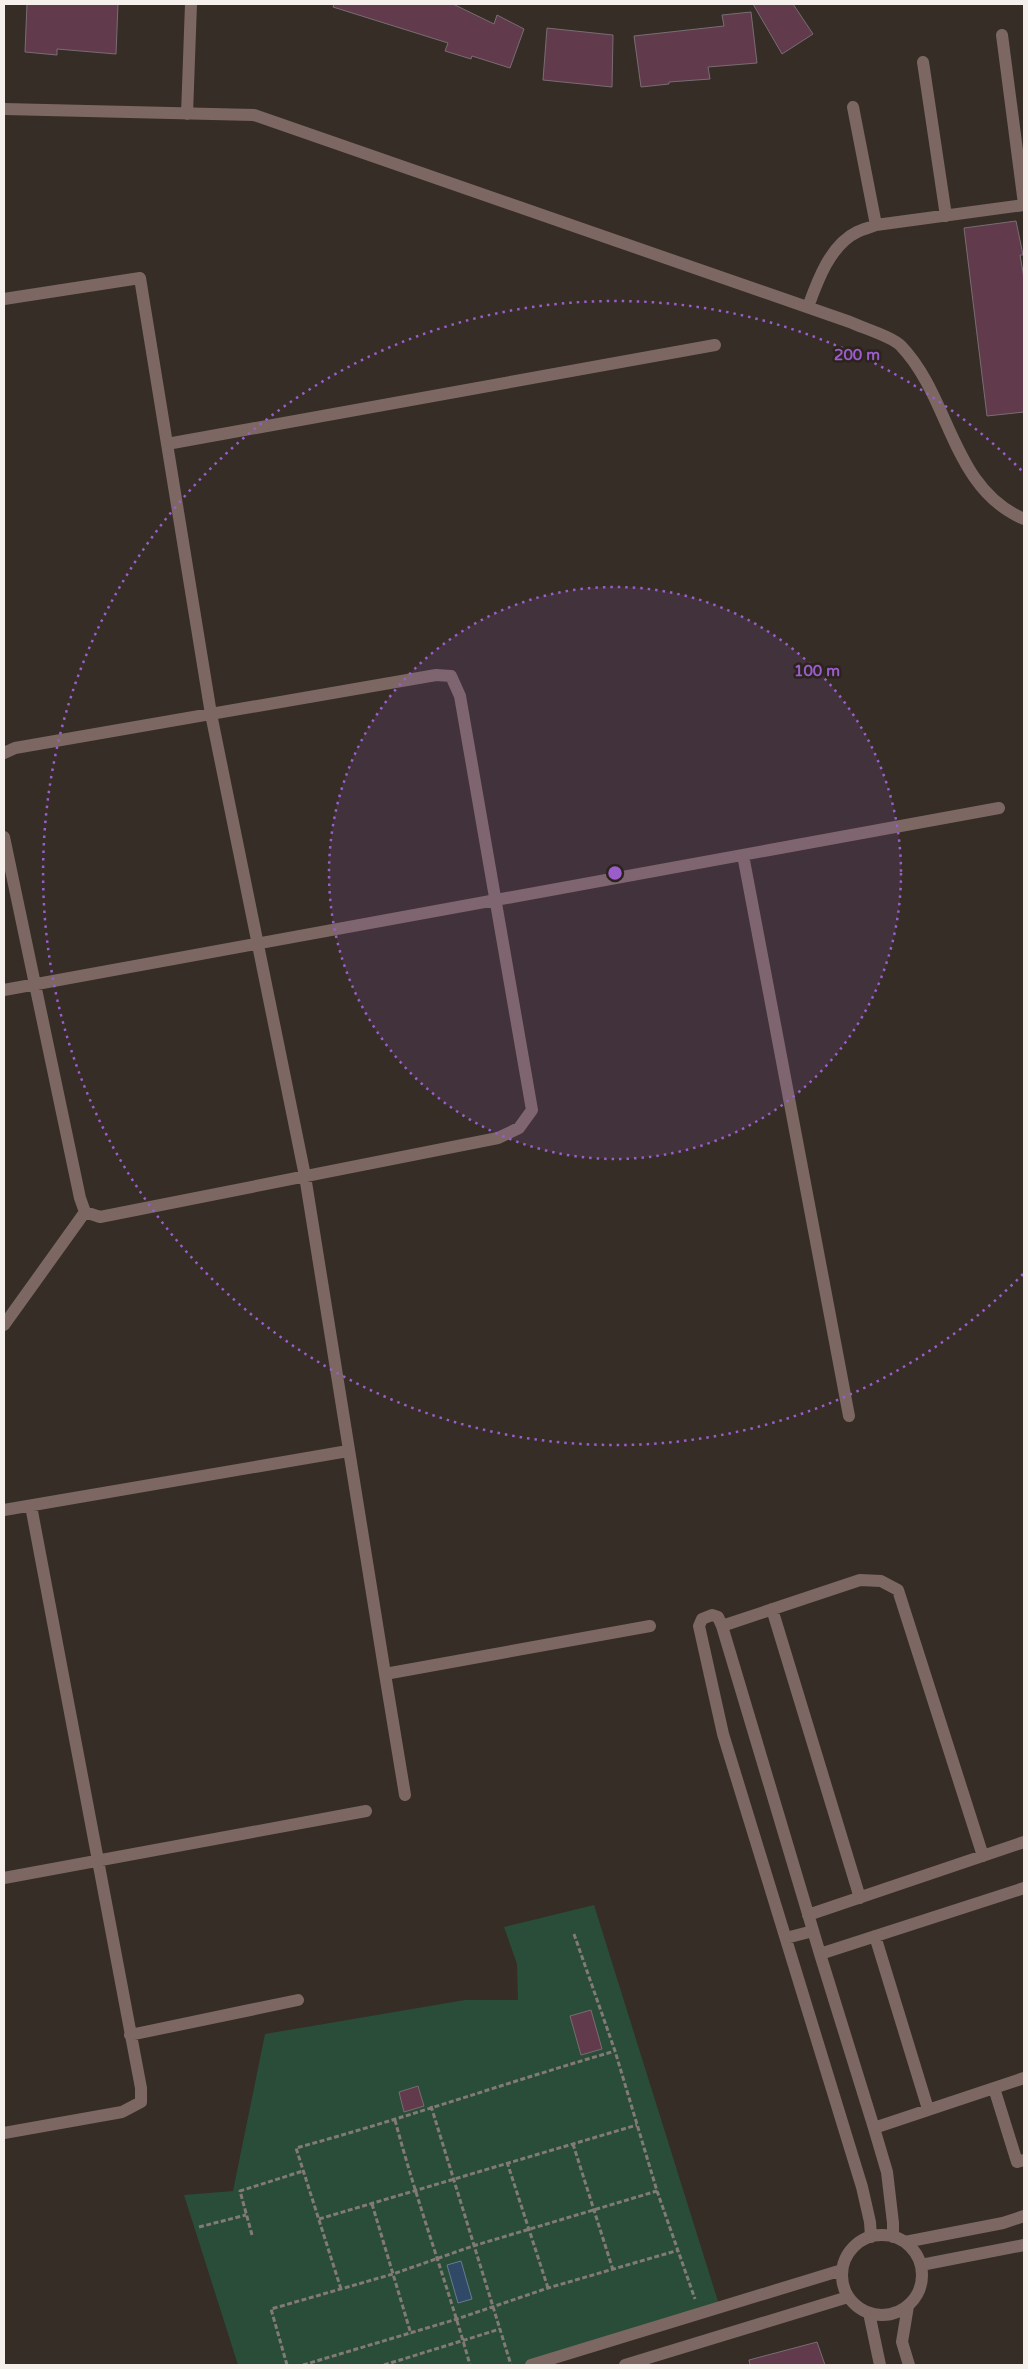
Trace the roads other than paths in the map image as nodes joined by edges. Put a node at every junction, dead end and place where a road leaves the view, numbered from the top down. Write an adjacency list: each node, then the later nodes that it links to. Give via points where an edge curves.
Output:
1 (191, 4): 6 (street)
2 (1002, 35): 7 (street)
3 (923, 62): 8 (street)
4 (853, 107): 9 (street)
5 (4, 109): 6 (street)
6 (188, 114): 11 (street, via 254,115)
7 (1024, 205): 8 (street)
8 (946, 216): 9 (street)
9 (876, 225): 11 (street, via 855,233 837,249 817,281)
10 (4, 299): 13 (street, via 140,278)
11 (808, 308): 14 (street, via 900,344 925,378 957,449 981,489)
12 (715, 346): 13 (street)
13 (167, 444): 15 (street)
14 (1024, 519)
15 (212, 714): 16 (street, via 15,748); 20 (street, via 436,675 451,676 460,696); 21 (street)
16 (4, 753)
17 (999, 808): 19 (street)
18 (4, 837): 22 (street)
19 (743, 855): 20 (street); 27 (street)
20 (496, 900): 21 (street); 24 (street, via 532,1110 519,1128 498,1138)
21 (257, 944): 22 (street); 24 (street)
22 (35, 985): 23 (street); 25 (street)
23 (4, 990)
24 (305, 1176): 25 (street, via 100,1217); 28 (street)
25 (85, 1212): 26 (street)
26 (4, 1325)
27 (849, 1416)
28 (348, 1451): 29 (street); 34 (street)
29 (31, 1506): 30 (street); 39 (street)
30 (4, 1510)
31 (772, 1609): 33 (street); 38 (street, via 860,1580 881,1581 898,1590); 42 (street)
32 (650, 1626): 34 (street)
33 (722, 1626): 43 (street); 46 (street, via 712,1615 702,1619 699,1626 702,1644 723,1734)
34 (385, 1674): 35 (street)
35 (405, 1795)
36 (366, 1811): 39 (street)
37 (1024, 1842): 38 (street)
38 (983, 1856): 42 (street)
39 (97, 1860): 40 (street); 49 (street)
40 (4, 1878)
41 (1024, 1888): 45 (street)
42 (860, 1898): 43 (street)
43 (808, 1915): 44 (street)
44 (813, 1931): 46 (street); 47 (street)
45 (875, 1936): 47 (street); 52 (street)
46 (786, 1938): 57 (street, via 862,2187)
47 (820, 1954): 53 (street)
48 (298, 2000): 49 (street)
49 (130, 2035): 54 (street, via 141,2102 122,2112)
50 (1024, 2078): 51 (street)
51 (994, 2088): 52 (street); 55 (street, via 1017,2162)
52 (928, 2109): 53 (street)
53 (874, 2128): 58 (street, via 887,2172)
54 (4, 2133)
55 (1024, 2160)
56 (1024, 2216): 59 (street)
57 (871, 2237): 58 (street); 62 (street, via 852,2249)
58 (893, 2237): 59 (street)
59 (905, 2242): 61 (street, via 918,2256)
60 (1024, 2246): 61 (street)
61 (921, 2265): 64 (street, via 921,2288)
62 (842, 2270): 63 (street); 66 (street)
63 (848, 2297): 65 (street); 67 (street)
64 (908, 2306): 65 (street, via 896,2313); 69 (street, via 902,2342)
65 (869, 2313): 68 (street)
66 (531, 2365)
67 (625, 2365)
68 (880, 2365)
69 (909, 2365)

